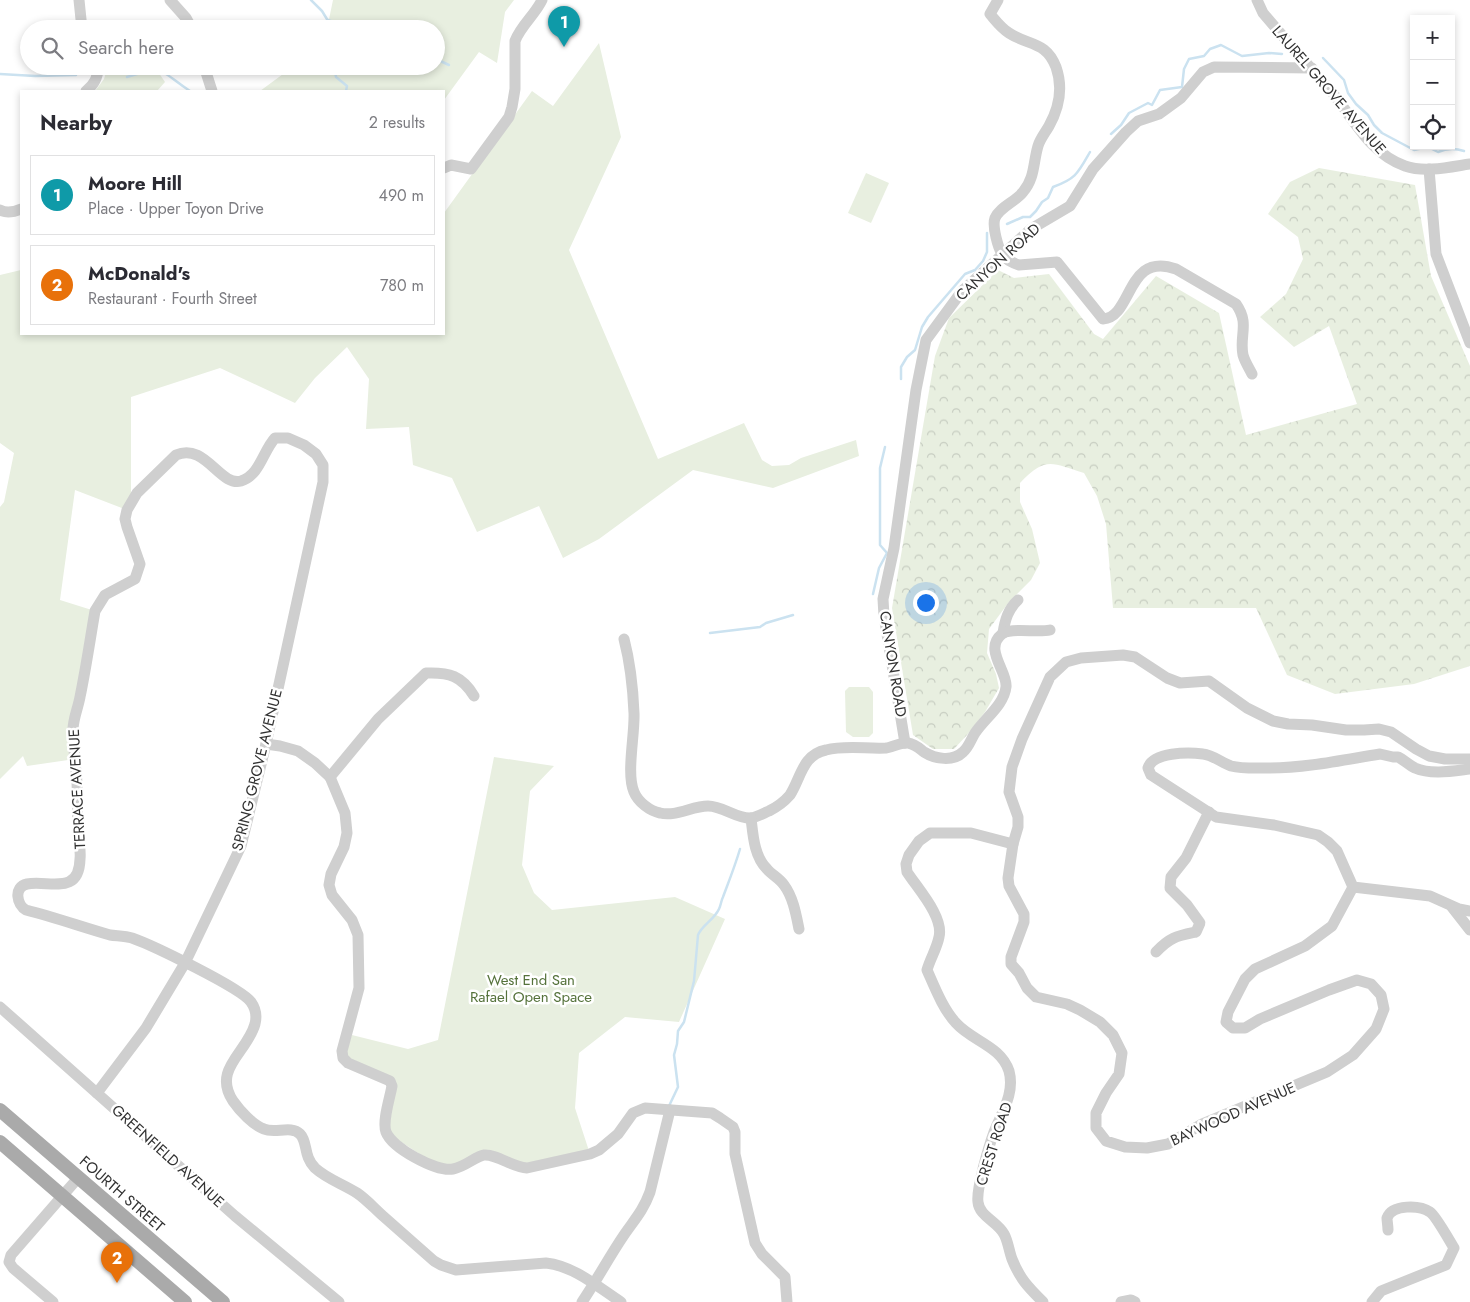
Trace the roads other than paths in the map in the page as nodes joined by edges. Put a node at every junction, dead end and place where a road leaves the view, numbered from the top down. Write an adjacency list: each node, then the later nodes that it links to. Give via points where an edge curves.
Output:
1 (79, 0): 6 (street)
2 (170, 0): 7 (street)
3 (542, 0): 14 (street, via 515,41 515,89 508,117 471,169 451,165)
4 (998, 0): 18 (street, via 990,14 1010,34 1044,48 1056,68 1060,92 1057,109 1038,146 1030,181 996,217 994,225)
5 (1258, 0): 8 (street, LAUREL GROVE AVENUE, via 1263,13)
6 (81, 20)
7 (187, 20)
8 (1312, 68): 15 (street, LAUREL GROVE AVENUE, via 1369,142 1388,159 1407,167); 18 (street, CANYON ROAD, via 1214,67 1203,72 1181,98 1159,114 1138,121 1126,132 1093,169 1070,206 1031,229)
9 (98, 75): 11 (street)
10 (207, 75): 12 (street)
11 (87, 90)
12 (212, 90)
13 (1470, 164): 15 (street, LAUREL GROVE AVENUE)
14 (445, 168)
15 (1429, 170): 19 (street, via 1436,254)
16 (20, 209): 17 (street, via 8,213)
17 (0, 210)
18 (1002, 255): 20 (street, via 1019,265 1058,262 1103,319 1118,310 1146,271 1158,265 1176,269 1236,304 1242,312 1244,356); 27 (street, CANYON ROAD, via 962,291 926,340 916,390 894,548 883,599)
19 (1470, 343)
20 (1252, 374)
21 (318, 503): 28 (street, SPRING GROVE AVENUE); 41 (street, TERRACE AVENUE, via 323,465 316,454 288,438 275,438 255,472 240,481 226,476 198,455 182,452 137,493 125,518 140,564 134,579 105,595 95,611 73,724 80,866 72,880 62,884 27,884 18,892 18,900 26,910 132,938)
22 (1018, 600): 24 (street, via 1005,619)
23 (1050, 630): 24 (street)
24 (1003, 633): 27 (street, via 995,646 1006,688 999,704 964,751 956,756 939,758)
25 (624, 639): 33 (street, via 634,714 632,783 637,798 660,813 708,806)
26 (474, 696): 31 (street, via 467,684 454,676 442,672 426,673 378,719)
27 (905, 743): 33 (street, via 886,748 821,751 806,761 785,800)
28 (266, 744): 31 (street, via 298,751); 41 (street, SPRING GROVE AVENUE, via 241,846)
29 (1470, 759): 34 (street, BAYWOOD AVENUE, via 1429,756 1391,732 1379,729 1346,730 1273,721 1247,708 1209,681 1180,683 1136,657 1081,658 1066,662 1050,677 1022,739 1012,767 1010,792 1018,817)
30 (1470, 769): 32 (street, via 1434,772 1414,767 1398,757 1380,754 1268,768 1231,766 1204,754 1177,754 1155,758 1150,763 1151,775)
31 (330, 778): 45 (street, via 345,813 347,833 330,885 332,895 352,920 358,935 359,988 342,1051 343,1058 390,1081 392,1086 384,1123 393,1142 425,1163 451,1170 461,1168 481,1155 527,1168 599,1150 638,1110)
32 (1209, 812): 35 (street, via 1216,817 1318,835 1337,851); 40 (street, via 1186,858 1171,877 1170,888 1200,923 1196,932 1174,936)
33 (751, 818): 38 (street, via 753,838 762,864 788,892)
34 (1013, 844): 35 (street, BAYWOOD AVENUE, via 1009,886 1024,914 1024,922 1011,964 1036,997 1080,1010 1100,1022 1113,1035 1122,1053 1119,1074 1096,1113 1096,1128 1106,1141 1125,1147 1147,1148 1168,1144 1202,1124 1327,1072 1353,1055 1376,1029 1384,1010 1381,995 1371,984 1357,980 1245,1028 1233,1028 1226,1022 1245,979 1255,969 1305,946 1332,926); 58 (street, CREST ROAD, via 972,833 930,833 909,855 906,872 938,918 939,938 926,970 941,1001 955,1023 998,1052 1009,1071 1009,1099 994,1134 979,1187 978,1203 980,1210 1005,1234 1021,1279)
35 (1353, 887): 36 (street, via 1430,896)
36 (1451, 905): 37 (street); 39 (street)
37 (1470, 911)
38 (799, 929)
39 (1470, 930)
40 (1156, 952)
41 (185, 963): 43 (street, SPRING GROVE AVENUE, via 146,1028); 50 (street, TERRACE AVENUE, via 242,994 255,1009 255,1025 227,1070 226,1084 234,1103 256,1124 264,1129 294,1130 301,1135 309,1161 316,1169 358,1194 441,1265 456,1270 546,1262 568,1268)
42 (0, 1007): 43 (street, GREENFIELD AVENUE)
43 (97, 1093): 54 (street, GREENFIELD AVENUE, via 235,1216)
44 (0, 1110): 47 (main road, FOURTH STREET)
45 (670, 1110): 50 (street, via 645,1205); 57 (street, via 712,1114 733,1127 735,1154 755,1243 785,1276)
46 (0, 1142): 48 (main road)
47 (78, 1178): 48 (street); 53 (main road, FOURTH STREET)
48 (62, 1196): 51 (street, via 11,1255 9,1262); 52 (main road)
49 (1388, 1230): 61 (street, via 1387,1218 1392,1212 1404,1206 1422,1209 1431,1212 1454,1248 1446,1265 1381,1291)
50 (594, 1284): 55 (street); 56 (street, TERRACE AVENUE)
51 (53, 1302)
52 (186, 1302)
53 (223, 1302)
54 (339, 1302)
55 (582, 1302)
56 (621, 1302)
57 (787, 1302)
58 (1043, 1302)
59 (1121, 1302): 60 (street)
60 (1136, 1302)
61 (1372, 1302)

